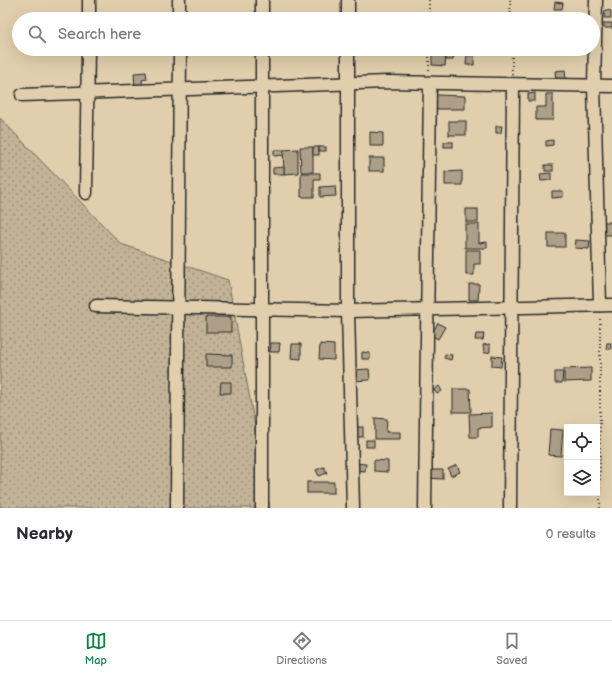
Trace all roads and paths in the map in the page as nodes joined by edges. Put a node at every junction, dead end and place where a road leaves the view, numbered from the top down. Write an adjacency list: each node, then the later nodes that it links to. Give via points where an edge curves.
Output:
1 (89, 0): 8 (street)
2 (179, 0): 9 (street)
3 (262, 0): 10 (street)
4 (348, 0): 11 (street)
5 (429, 0): 12 (path)
6 (510, 0): 13 (path)
7 (596, 0): 14 (street)
8 (89, 12)
9 (179, 12)
10 (262, 12)
11 (348, 12)
12 (429, 12)
13 (511, 12)
14 (596, 12)
15 (88, 56): 29 (street)
16 (180, 56): 28 (street)
17 (262, 56): 25 (street)
18 (348, 56): 23 (street)
19 (429, 56): 22 (path)
20 (512, 56): 24 (path)
21 (595, 56): 26 (street)
22 (430, 83): 23 (street); 24 (street); 37 (street)
23 (347, 84): 25 (street); 38 (street)
24 (513, 85): 26 (street); 34 (street)
25 (262, 86): 28 (street); 36 (street)
26 (594, 86): 27 (street); 32 (street)
27 (612, 86)
28 (180, 89): 29 (street); 35 (street)
29 (86, 92): 30 (street); 31 (street)
30 (22, 95)
31 (86, 193)
32 (606, 305): 34 (street); 44 (path)
33 (96, 306): 35 (street)
34 (512, 307): 37 (street); 43 (street)
35 (177, 308): 36 (street); 39 (street)
36 (262, 309): 38 (street); 40 (street)
37 (427, 309): 38 (street); 42 (street)
38 (348, 311): 41 (street)
39 (177, 508)
40 (262, 508)
41 (353, 508)
42 (425, 508)
43 (510, 508)
44 (600, 508)

